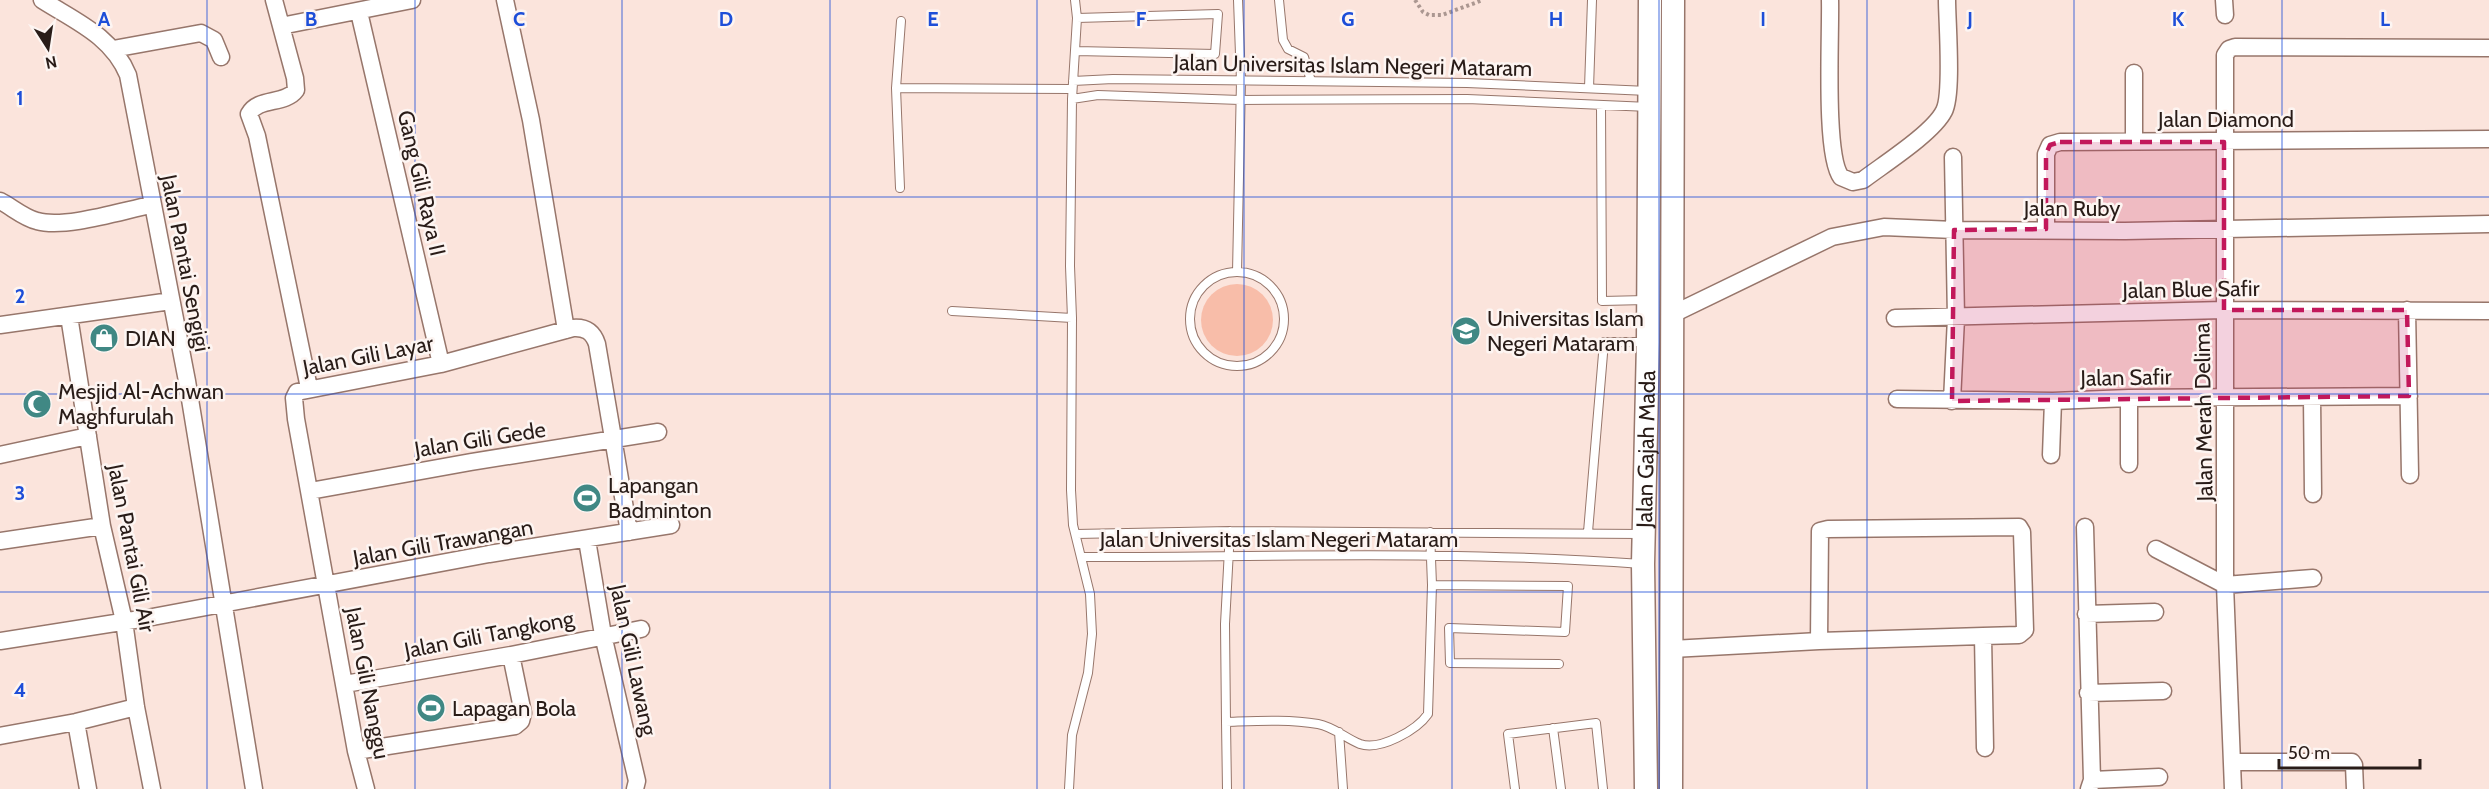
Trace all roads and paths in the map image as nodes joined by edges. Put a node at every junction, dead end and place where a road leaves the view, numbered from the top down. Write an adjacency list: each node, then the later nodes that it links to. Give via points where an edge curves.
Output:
1 (42, 0): 20 (street, Jalan Pantai Sengigi, via 97,34)
2 (274, 0): 18 (street)
3 (412, 0): 15 (street)
4 (505, 0): 57 (street, via 531,120)
5 (1075, 0): 16 (lane)
6 (1238, 0): 24 (lane)
7 (1279, 0): 25 (lane, via 1283,40 1288,49 1304,57)
8 (1415, 0): 9 (path, via 1423,12 1435,16)
9 (1483, 0)
10 (1592, 0): 28 (lane)
11 (1650, 0): 30 (main road, Jalan Gajah Mada)
12 (1673, 0): 51 (main road, Jalan Gajah Mada)
13 (1830, 0): 14 (street, via 1833,161 1837,172 1853,182 1863,180 1926,132 1944,111)
14 (1947, 0)
15 (359, 12): 18 (street); 59 (street, Gang Gili Raya II)
16 (1077, 18): 21 (lane); 21 (lane, via 1218,14 1215,54)
17 (901, 21): 27 (lane)
18 (281, 26): 60 (street, via 296,90 285,98 256,106 249,114)
19 (2489, 48): 35 (street, Jalan Merah Delima, via 2229,49 2225,55)
20 (113, 49): 22 (street, via 201,33 214,40); 39 (street, Jalan Pantai Sengigi, via 128,75)
21 (1076, 51): 26 (lane)
22 (221, 57)
23 (2134, 73): 34 (street)
24 (1241, 81): 25 (lane, Jalan Universitas Islam Negeri Mataram); 26 (lane, Jalan Universitas Islam Negeri Mataram, via 1113,79); 31 (lane)
25 (1311, 81): 28 (lane, Jalan Universitas Islam Negeri Mataram)
26 (1072, 85): 27 (lane); 29 (lane, Jalan Universitas Islam Negeri Mataram)
27 (896, 88): 37 (lane)
28 (1589, 88): 30 (lane, Jalan Universitas Islam Negeri Mataram)
29 (1072, 99): 31 (lane, Jalan Universitas Islam Negeri Mataram, via 1098,95); 53 (lane, Jalan Universitas Islam Negeri Mataram)
30 (1650, 99): 32 (lane, Jalan Universitas Islam Negeri Mataram); 45 (main road, Jalan Gajah Mada)
31 (1240, 100): 32 (lane, Jalan Universitas Islam Negeri Mataram, via 1467,99); 44 (lane)
32 (1600, 105): 45 (lane, via 1602,301)
33 (2489, 139): 35 (street, Jalan Diamond)
34 (2134, 141): 35 (street, Jalan Diamond); 43 (street, Jalan Diamond, via 2060,142 2050,146 2046,154)
35 (2224, 142): 41 (street, Jalan Merah Delima)
36 (1953, 157): 42 (street)
37 (900, 188)
38 (0, 201): 39 (street, via 45,223)
39 (151, 205): 46 (street, Jalan Pantai Sengigi)
40 (2489, 224): 41 (street, Jalan Ruby)
41 (2225, 228): 43 (street, Jalan Ruby); 47 (street, Jalan Merah Delima)
42 (1954, 230): 43 (street, Jalan Ruby); 51 (street, Jalan Ruby, via 1884,227 1832,237); 55 (street)
43 (2046, 230)
44 (1236, 272): 44 (lane, via 1206,283 1190,311 1195,342 1206,355 1236,366 1267,355 1283,330 1284,316 1274,289 1251,274)
45 (1648, 300): 58 (main road, Jalan Gajah Mada)
46 (171, 301): 52 (street); 97 (street, Jalan Pantai Sengigi)
47 (2224, 310): 48 (street, Jalan Blue Safir); 55 (street, Jalan Blue Safir); 64 (street, Jalan Merah Delima)
48 (2407, 310): 50 (street, Jalan Blue Safir); 61 (street)
49 (951, 311): 53 (lane)
50 (2489, 311)
51 (1673, 314): 106 (main road, Jalan Gajah Mada)
52 (69, 316): 56 (street); 69 (street, Jalan Pantai Gili Air)
53 (1072, 318): 84 (lane, Jalan Universitas Islam Negeri Mataram, via 1071,490)
54 (1895, 318): 55 (street, Jalan Blue Safir)
55 (1956, 318): 66 (street)
56 (1, 326)
57 (566, 330): 59 (street, Jalan Gili Layar); 70 (street, Jalan Gili Layar, via 586,330 597,344)
58 (1648, 342): 83 (lane, via 1604,342); 85 (main road, Jalan Gajah Mada)
59 (441, 364): 60 (street, Jalan Gili Layar)
60 (309, 388): 75 (street, Jalan Gili Layar, via 299,391 294,398)
61 (2409, 396): 62 (street, Jalan Safir); 74 (street)
62 (2312, 397): 64 (street, Jalan Safir); 76 (street)
63 (2129, 398): 64 (street, Jalan Safir); 67 (street, Jalan Safir); 73 (street)
64 (2227, 398): 95 (street, Jalan Merah Delima)
65 (1897, 399): 66 (street, Jalan Safir)
66 (1952, 401): 67 (street, Jalan Safir)
67 (2053, 401): 72 (street)
68 (658, 432): 70 (street, Jalan Gili Gede)
69 (88, 436): 71 (street); 78 (street, Jalan Pantai Gili Air)
70 (613, 440): 75 (street, Jalan Gili Gede); 81 (street)
71 (0, 455)
72 (2052, 455)
73 (2129, 464)
74 (2410, 475)
75 (310, 491): 96 (street, Jalan Gili Layar)
76 (2313, 494)
77 (671, 525): 81 (street, Jalan Gili Trawangan)
78 (102, 526): 87 (street); 100 (street, Jalan Pantai Gili Air)
79 (2085, 527): 99 (street)
80 (1230, 531): 82 (lane, Jalan Universitas Islam Negeri Mataram); 84 (lane, Jalan Universitas Islam Negeri Mataram); 89 (lane)
81 (628, 532): 86 (street, Jalan Gili Trawangan)
82 (1430, 532): 83 (lane, Jalan Universitas Islam Negeri Mataram); 91 (lane)
83 (1588, 532): 85 (lane, Jalan Universitas Islam Negeri Mataram)
84 (1076, 534): 90 (lane, Jalan Universitas Islam Negeri Mataram)
85 (1643, 534): 92 (main road, Jalan Gajah Mada)
86 (587, 540): 96 (street, Jalan Gili Trawangan, via 489,554); 102 (street, Jalan Gili Lawang)
87 (0, 541)
88 (2156, 549): 95 (street)
89 (1230, 556): 90 (lane, Jalan Universitas Islam Negeri Mataram); 91 (lane, Jalan Universitas Islam Negeri Mataram); 116 (lane)
90 (1082, 557): 130 (lane, via 1090,594 1092,634 1088,673 1072,735)
91 (1431, 557): 92 (lane, Jalan Universitas Islam Negeri Mataram); 94 (lane)
92 (1643, 564): 114 (main road, Jalan Gajah Mada)
93 (2313, 578): 95 (street)
94 (1432, 585): 108 (lane, via 1568,586 1566,632 1449,628 1450,663); 118 (lane, via 1428,714 1408,733 1384,743 1363,745)
95 (2225, 585): 122 (street, Jalan Merah Delima)
96 (327, 586): 97 (street, Jalan Gili Trawangan); 109 (street, Jalan Gili Nanggu)
97 (223, 602): 100 (street, Jalan Gili Trawangan); 127 (street, Jalan Pantai Sengigi)
98 (2155, 612): 99 (street)
99 (2086, 614): 111 (street)
100 (124, 621): 104 (street, Jalan Gili Trawangan); 112 (street, Jalan Pantai Gili Air)
101 (641, 629): 102 (street, Jalan Gili Tangkong)
102 (603, 635): 107 (street, Jalan Gili Tangkong); 129 (street, Jalan Gili Lawang, via 637,781)
103 (1983, 636): 105 (street); 105 (street, via 2019,635 2025,630 2019,527 1820,531); 120 (street)
104 (0, 641)
105 (1819, 641): 106 (street)
106 (1672, 649): 113 (main road, Jalan Gajah Mada)
107 (511, 655): 109 (street, Jalan Gili Tangkong); 121 (street, via 523,713 515,726)
108 (1559, 664)
109 (345, 684): 121 (street, Jalan Gili Nanggu)
110 (2163, 691): 111 (street)
111 (2088, 693): 124 (street)
112 (136, 707): 115 (street); 126 (street, Jalan Pantai Gili Air)
113 (1671, 720): 114 (main road); 137 (main road, Jalan Gajah Mada)
114 (1646, 721): 136 (main road, Jalan Gajah Mada)
115 (76, 722): 119 (street); 125 (street)
116 (1226, 722): 118 (lane, via 1304,722); 131 (lane)
117 (1553, 728): 133 (lane, via 1508,734); 134 (lane); 135 (lane, via 1596,723)
118 (1339, 732): 132 (lane)
119 (0, 736)
120 (1985, 748)
121 (356, 752): 128 (street, Jalan Gili Nanggu)
122 (2233, 762): 138 (street, Jalan Merah Delima); 139 (street, via 2352,762)
123 (2159, 777): 124 (street)
124 (2091, 784)
125 (88, 789)
126 (152, 789)
127 (254, 789)
128 (366, 789)
129 (635, 789)
130 (1069, 789)
131 (1227, 789)
132 (1343, 789)
133 (1515, 789)
134 (1562, 789)
135 (1603, 789)
136 (1646, 789)
137 (1671, 789)
138 (2233, 789)
139 (2355, 789)

